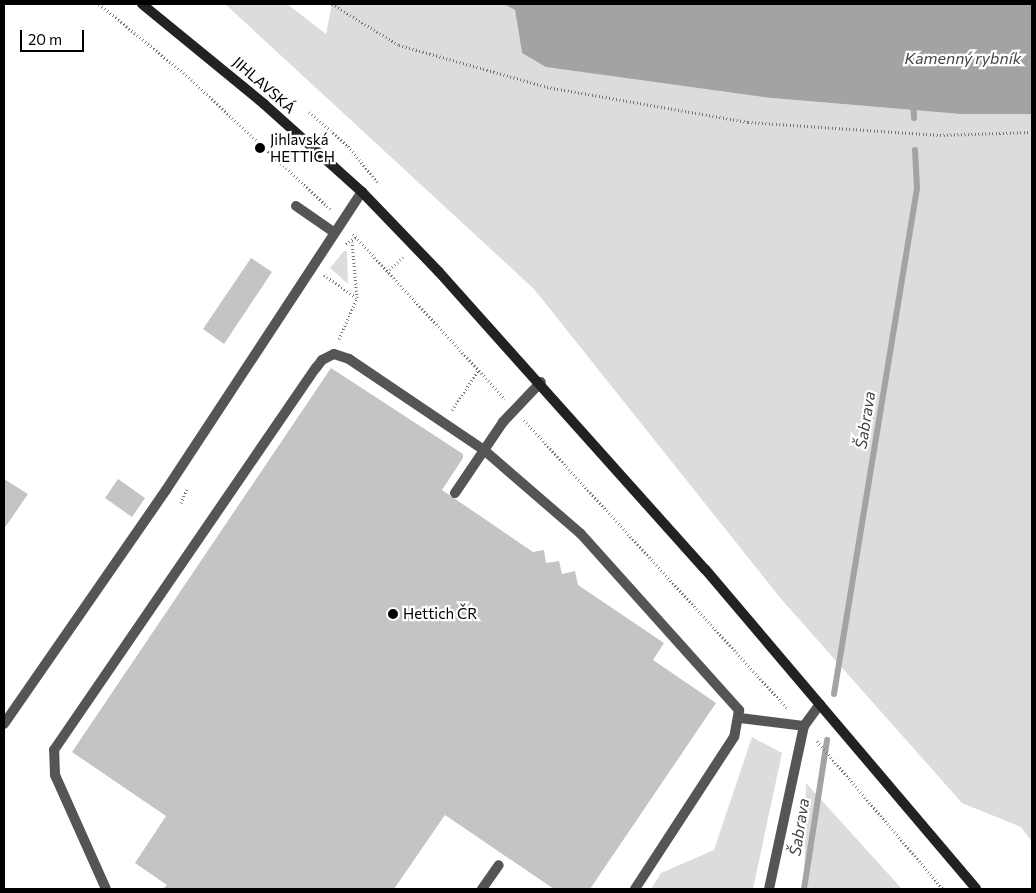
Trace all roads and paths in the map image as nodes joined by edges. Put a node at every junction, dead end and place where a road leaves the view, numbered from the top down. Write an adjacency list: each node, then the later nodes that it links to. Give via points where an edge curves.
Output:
1 (99, 4): 9 (path, via 186,75 314,192)
2 (142, 4): 7 (main road, JIHLAVSKÁ, via 264,104)
3 (332, 4): 5 (path, via 400,45 546,87 748,122 940,136)
4 (309, 112): 6 (path, via 348,146)
5 (1032, 132)
6 (384, 191)
7 (362, 192): 9 (lane); 15 (main road, JIHLAVSKÁ)
8 (296, 206): 10 (lane)
9 (342, 223): 10 (lane)
10 (335, 233): 22 (lane, via 166,490)
11 (323, 274): 12 (path)
12 (357, 298): 13 (path, via 346,318); 14 (path, via 352,241 356,237)
13 (334, 354): 17 (lane, via 349,359); 25 (lane, via 322,360 316,368 54,750 55,775)
14 (478, 371): 16 (path); 17 (path)
15 (541, 382): 16 (lane); 20 (main road, JIHLAVSKÁ)
16 (514, 409): 18 (lane); 23 (path)
17 (444, 424): 18 (lane)
18 (484, 450): 19 (lane); 21 (lane, via 602,555 735,703)
19 (454, 493)
20 (820, 704): 23 (lane); 30 (main road, JIHLAVSKÁ)
21 (740, 718): 23 (lane); 27 (lane, via 734,737)
22 (4, 724)
23 (804, 726): 28 (lane); 29 (path)
24 (499, 865): 26 (lane)
25 (106, 889)
26 (482, 889)
27 (635, 889)
28 (769, 889)
29 (943, 889)
30 (976, 889)

